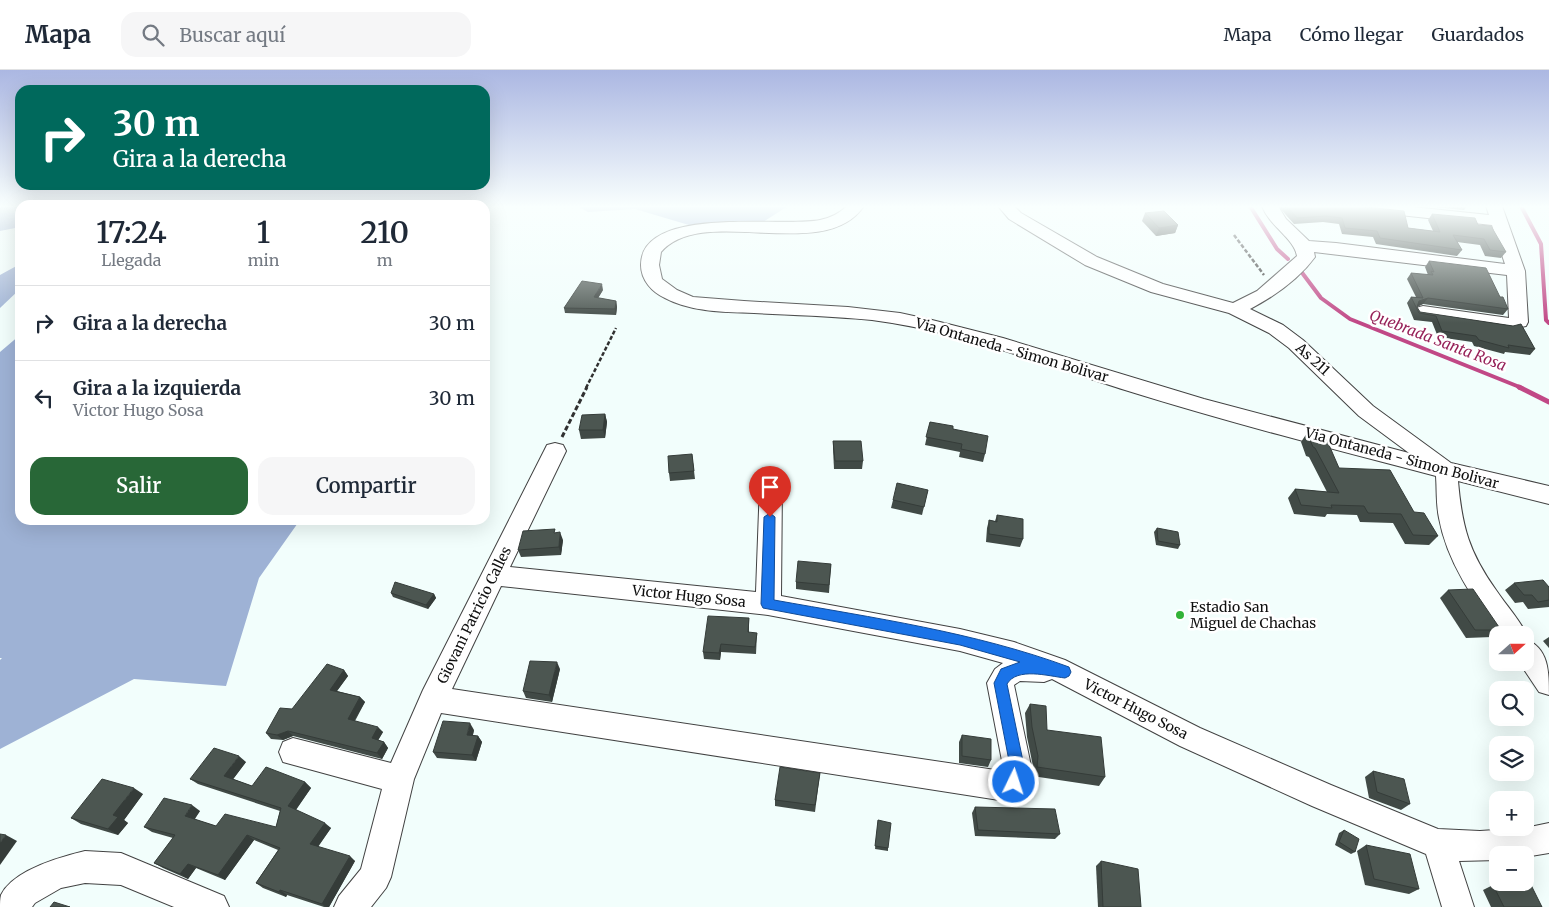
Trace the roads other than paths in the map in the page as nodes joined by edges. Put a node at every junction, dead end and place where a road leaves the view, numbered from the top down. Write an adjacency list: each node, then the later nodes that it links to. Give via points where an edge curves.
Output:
1 (658, 245): 9 (street, Via Ontaneda - Simon Bolivar, via 653,250 650,263 652,278 677,298 692,302 855,312 899,318)
2 (1064, 245): 6 (street, As 211, via 1091,261 1157,288)
3 (1508, 245): 5 (street)
4 (1304, 246): 5 (street); 6 (street, via 1306,257 1301,263 1263,295)
5 (1516, 271): 7 (street, via 1519,322 1508,324)
6 (1235, 309): 9 (street, As 211, via 1276,329 1296,344 1366,411)
7 (1423, 312)
8 (555, 451): 12 (street, Giovani Patricio Calles)
9 (1446, 471): 11 (street, Via Ontaneda - Simon Bolivar); 14 (street, via 1450,520 1456,542 1471,572)
10 (770, 483): 13 (street)
11 (1549, 496)
12 (494, 575): 13 (street, Victor Hugo Sosa); 18 (street, Giovani Patricio Calles)
13 (768, 604): 16 (street, Victor Hugo Sosa, via 960,640)
14 (1508, 626)
15 (1534, 662): 17 (street)
16 (1065, 672): 18 (street, via 1018,668 1006,674 1000,683 1017,766 1014,782 999,786); 22 (street, Victor Hugo Sosa, via 1190,737)
17 (1549, 683)
18 (433, 699): 20 (street, Giovani Patricio Calles)
19 (293, 752): 20 (street)
20 (399, 779): 23 (street, Giovani Patricio Calles)
21 (1549, 838): 22 (street, Victor Hugo Sosa, via 1486,846)
22 (1438, 844): 27 (street)
23 (373, 892): 26 (street, Giovani Patricio Calles)
24 (12, 907): 25 (street, via 24,892 56,874 85,867 121,869)
25 (213, 907)
26 (350, 907)
27 (1458, 907)

